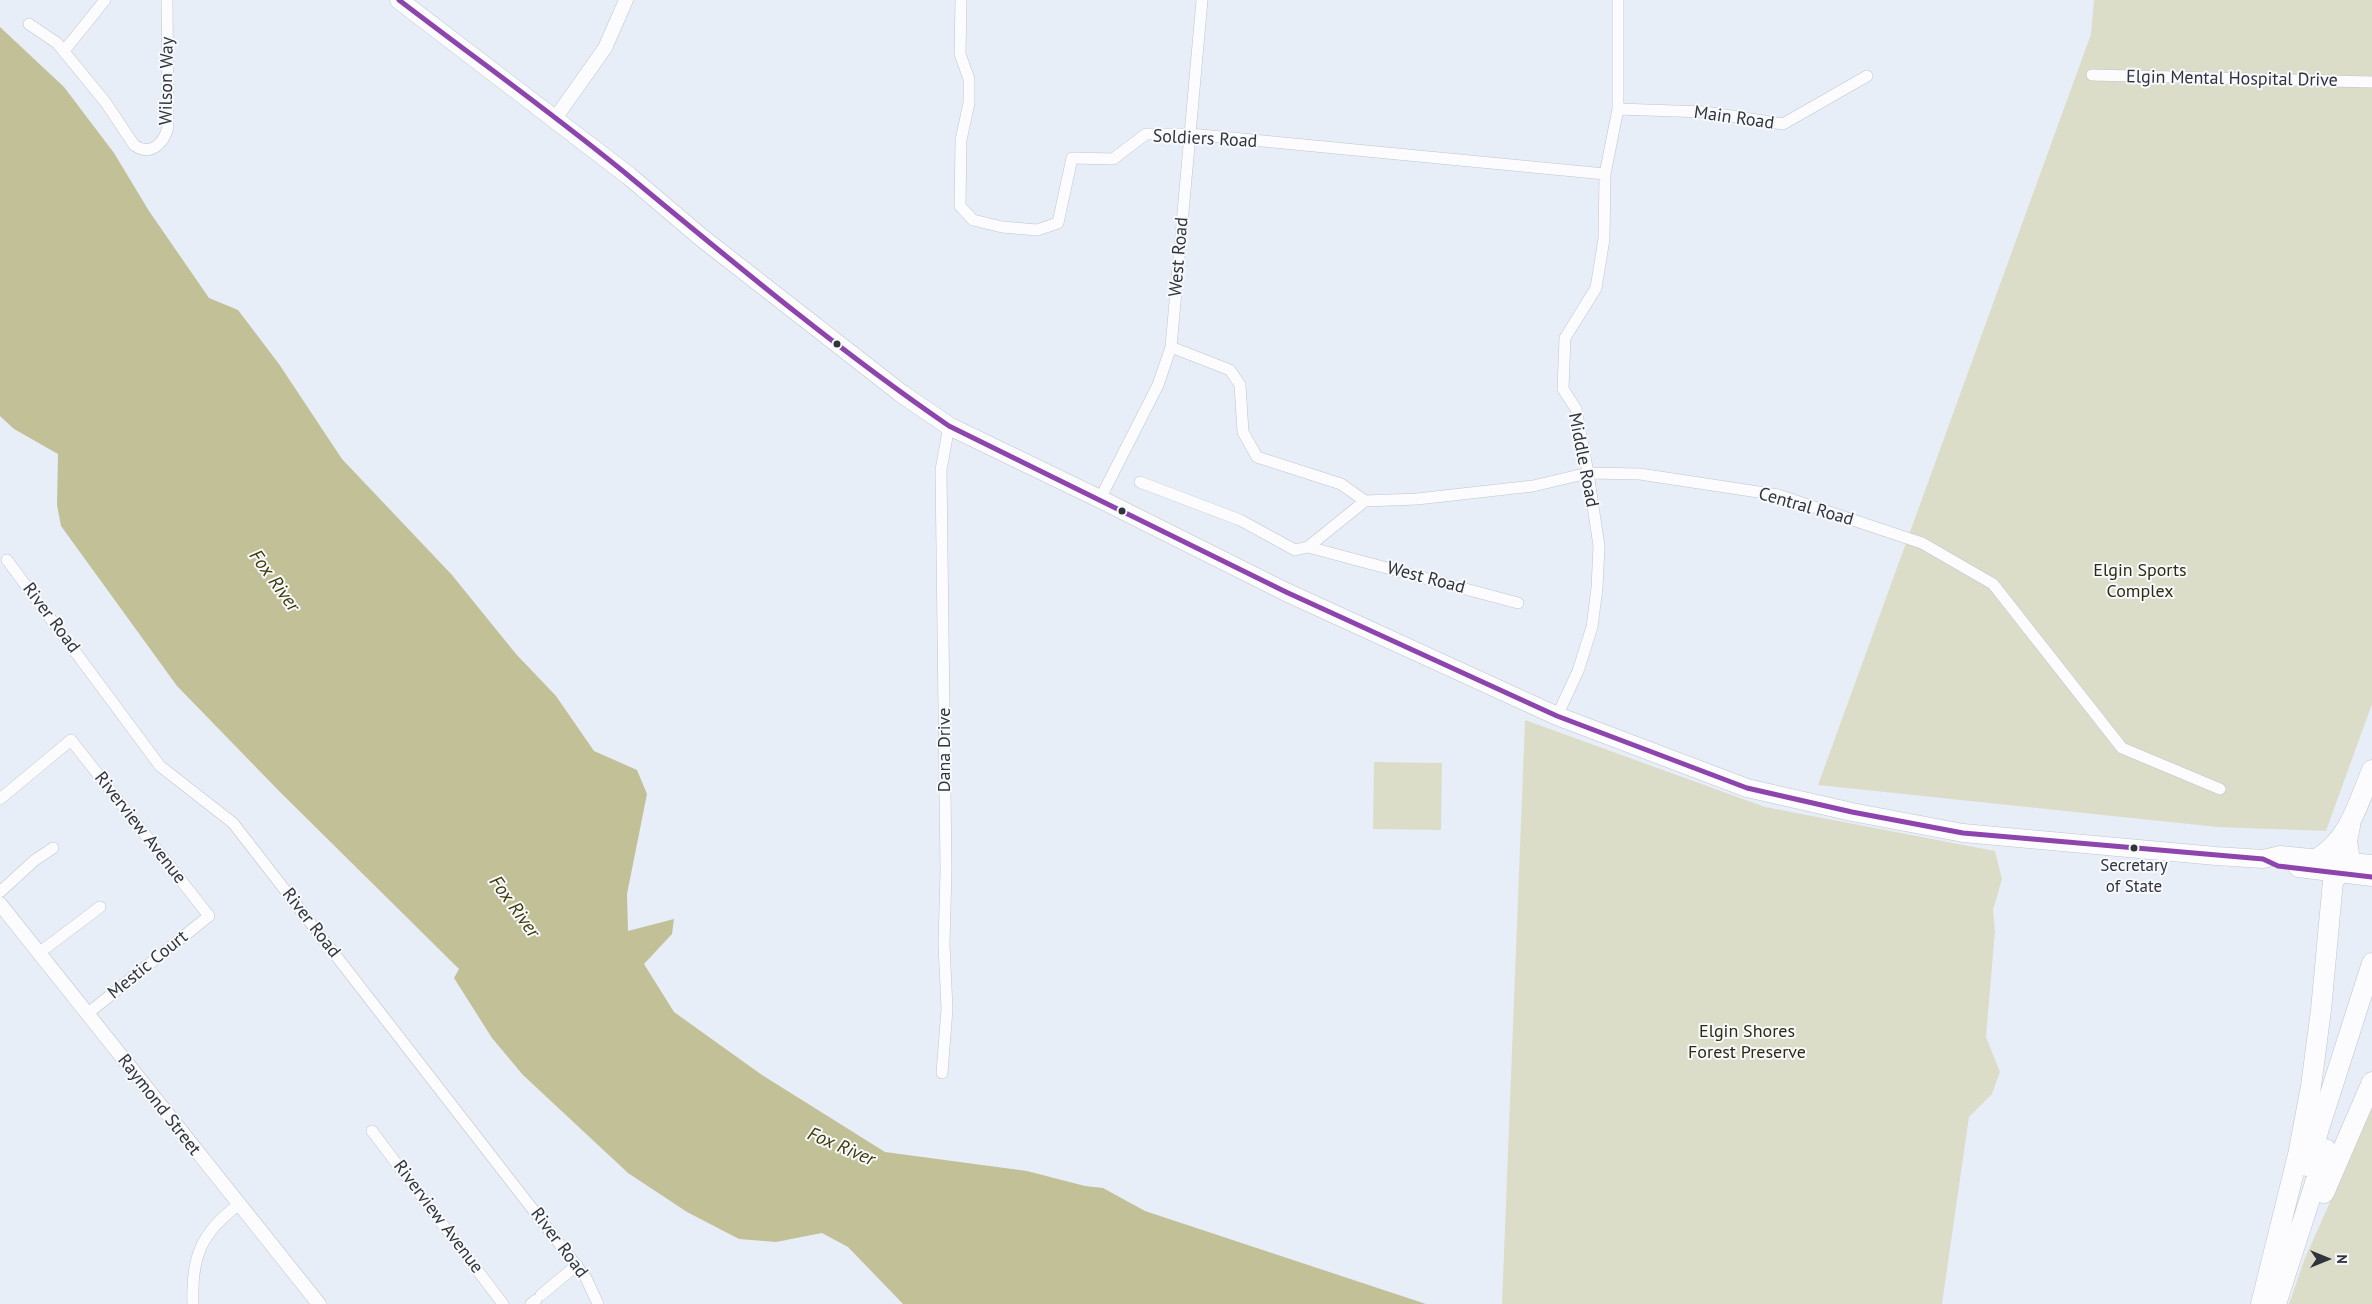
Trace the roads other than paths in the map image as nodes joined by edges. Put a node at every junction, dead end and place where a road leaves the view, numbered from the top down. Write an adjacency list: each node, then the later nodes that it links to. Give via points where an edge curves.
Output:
1 (105, 0): 9 (street)
2 (167, 0): 9 (street, Wilson Way, via 168,127 160,144 146,149 134,145)
3 (400, 0): 14 (main road)
4 (626, 0): 14 (street, via 604,48)
5 (961, 0): 15 (street, Soldiers Road, via 960,54 969,79 969,103 961,140 960,206 973,220 1037,230 1058,223 1072,158 1113,159 1146,134)
6 (1202, 0): 15 (street, West Road)
7 (1618, 0): 13 (street, Middle Road)
8 (28, 24): 9 (street)
9 (64, 51)
10 (2092, 75): 12 (street, Elgin Mental Hospital Drive)
11 (1867, 76): 13 (street, Main Road, via 1783,124 1705,112)
12 (2372, 82)
13 (1618, 109): 16 (street, Middle Road)
14 (554, 120): 18 (main road, via 902,394)
15 (1190, 134): 16 (street, Soldiers Road); 17 (street, West Road)
16 (1605, 174): 19 (street, Middle Road, via 1604,239 1596,288 1565,338 1563,389 1576,410)
17 (1171, 347): 21 (street, West Road, via 1158,384); 22 (street, via 1230,370 1240,385 1243,432 1257,457 1340,484)
18 (949, 426): 21 (main road); 45 (street, Dana Drive, via 941,470 947,1009)
19 (1588, 473): 22 (street, Central Road, via 1534,486 1417,499); 26 (street, Middle Road, via 1599,546 1598,588 1578,671); 28 (street, Central Road, via 1640,474 1778,495 1922,543 1993,584 2122,748)
20 (1140, 482): 23 (street, West Road, via 1240,520 1295,550)
21 (1100, 499): 26 (main road, via 1286,592)
22 (1365, 501): 23 (street)
23 (1308, 547): 25 (street, West Road)
24 (7, 560): 49 (street, River Road, via 160,766 233,823)
25 (1518, 603)
26 (1557, 716): 33 (main road, via 1748,788 1852,812 1963,833 2015,839)
27 (2372, 770): 30 (highway)
28 (2220, 790)
29 (0, 799): 40 (street, Riverview Avenue, via 71,740)
30 (2350, 826): 32 (highway, via 2330,851); 35 (highway)
31 (53, 848): 37 (street)
32 (2318, 858): 33 (main road, via 2280,855); 35 (main road)
33 (2263, 859): 35 (main road, via 2278,866)
34 (2372, 864): 35 (main road)
35 (2344, 867): 36 (main road); 55 (highway, via 2333,881 2321,1010 2298,1155)
36 (2372, 877)
37 (0, 892)
38 (0, 904): 41 (street, Raymond Street)
39 (100, 907): 41 (street)
40 (209, 916): 44 (street, Mestic Court)
41 (39, 953): 44 (street, Raymond Street)
42 (2372, 963): 55 (highway)
43 (2372, 1006): 56 (highway)
44 (87, 1014): 48 (street, Raymond Street)
45 (942, 1073)
46 (2372, 1082): 56 (highway)
47 (372, 1131): 53 (street, Riverview Avenue)
48 (238, 1205): 51 (street, via 213,1226 200,1249 193,1274); 52 (street, Raymond Street)
49 (577, 1266): 50 (street); 54 (street, River Road)
50 (536, 1300)
51 (193, 1304)
52 (319, 1304)
53 (503, 1304)
54 (598, 1304)
55 (2261, 1304)
56 (2276, 1304)

